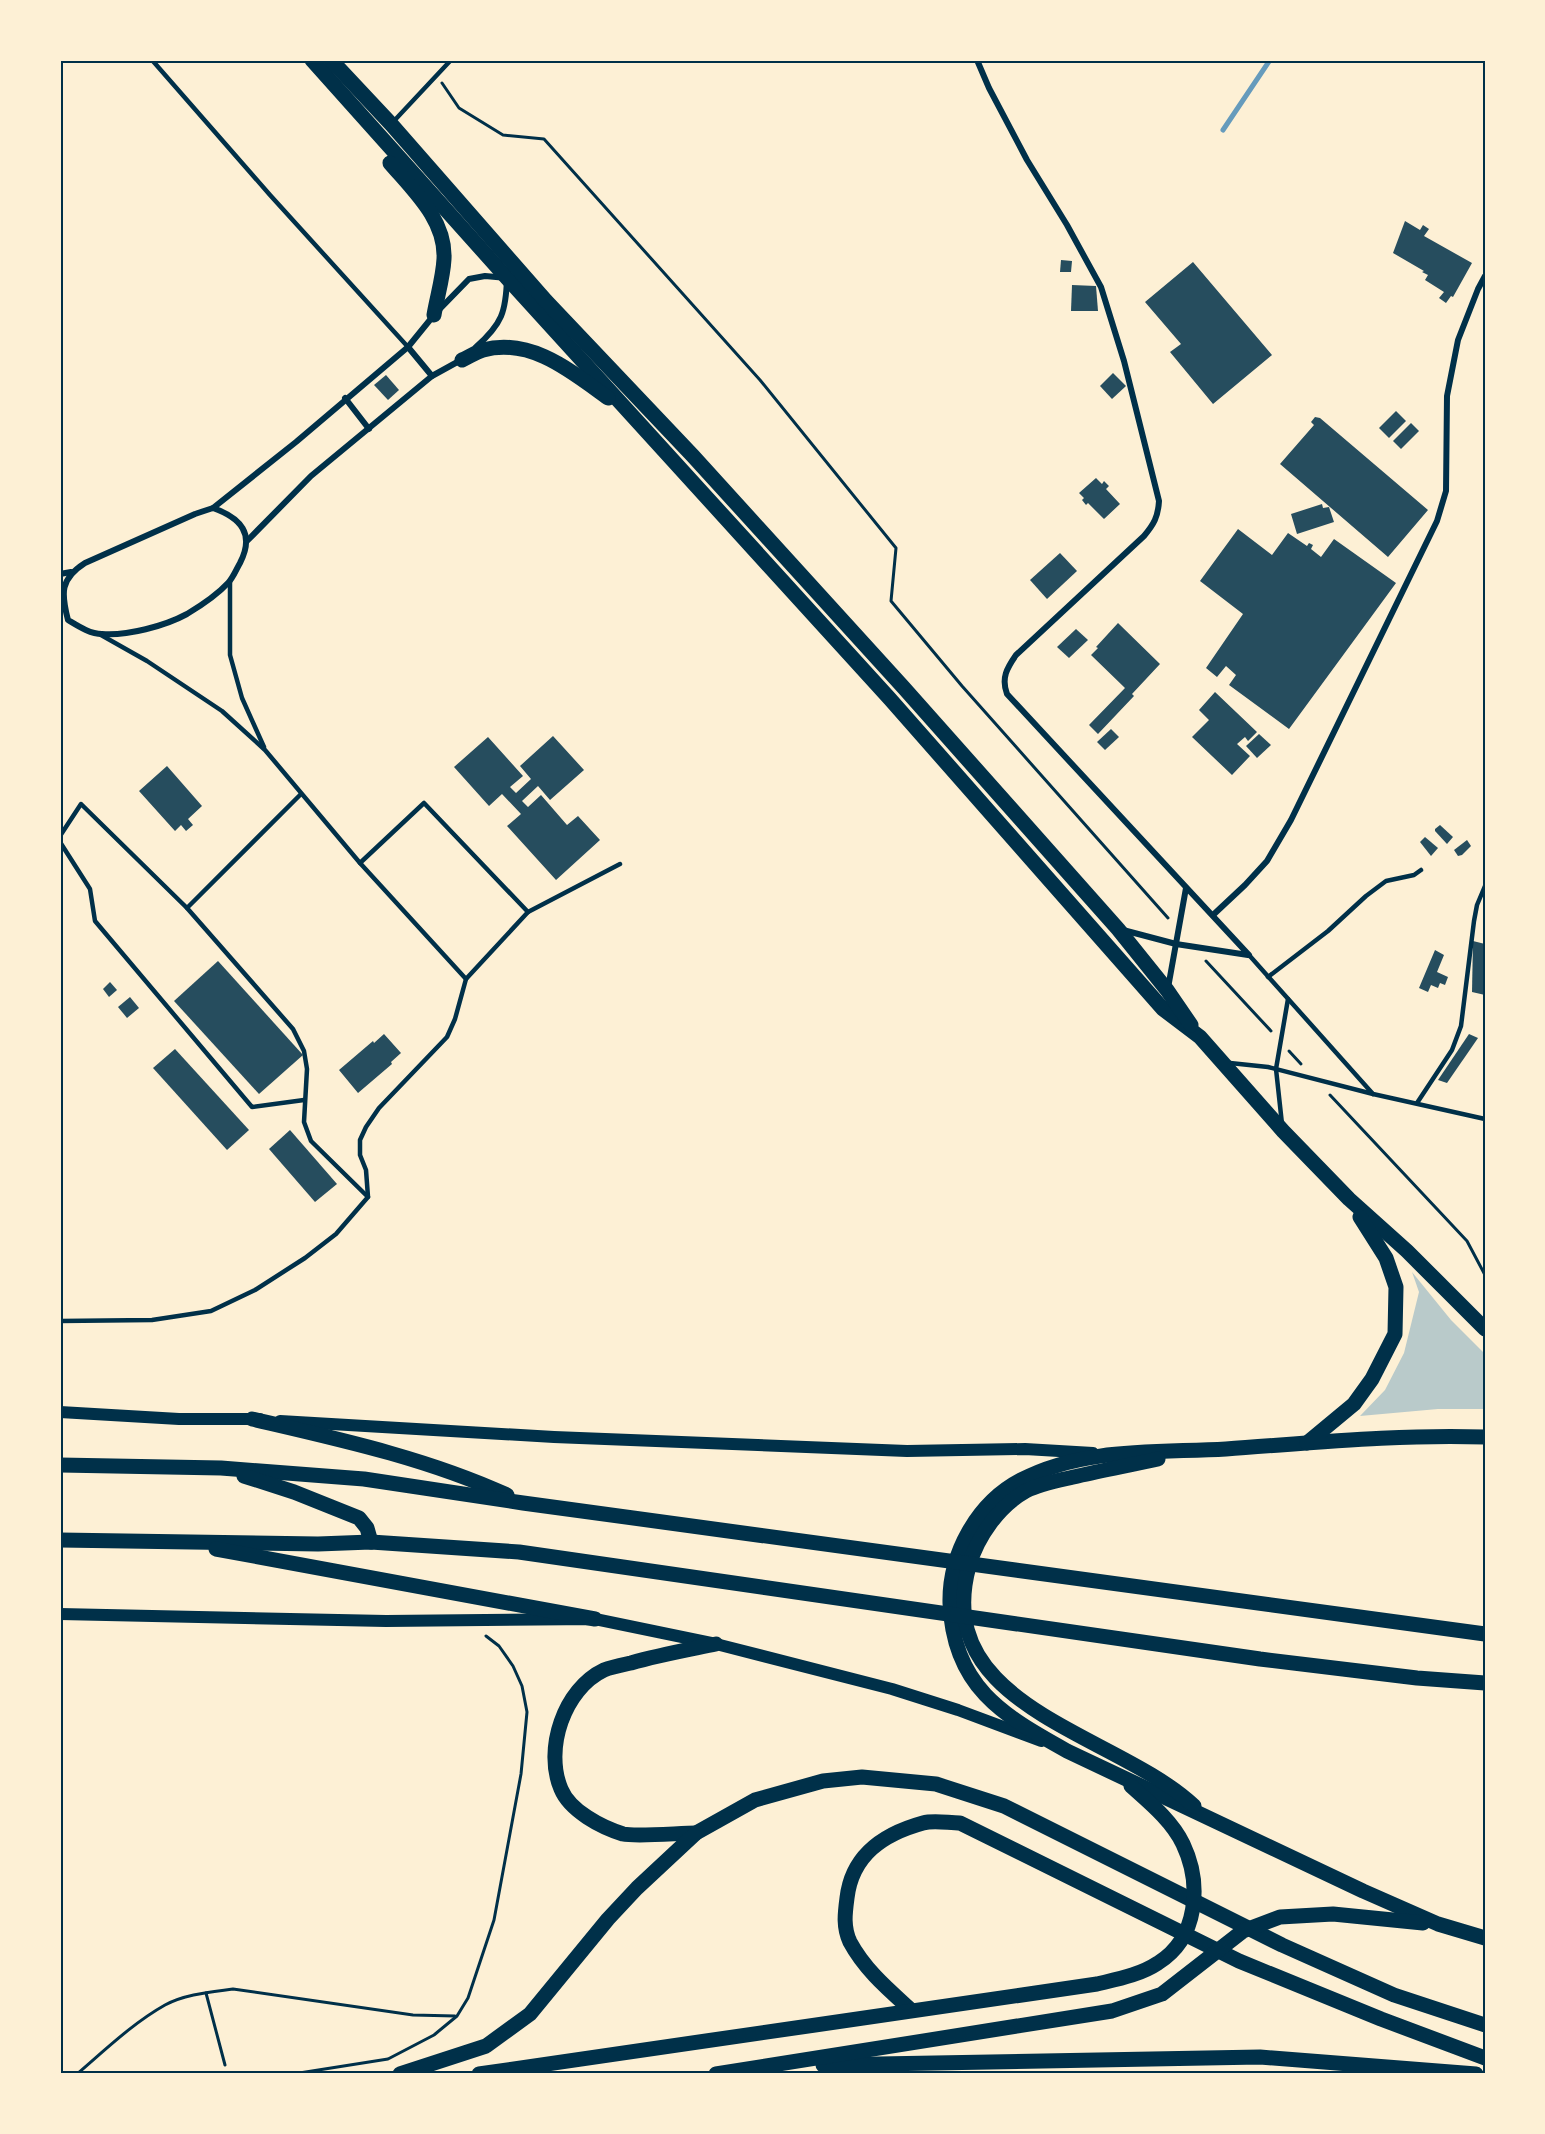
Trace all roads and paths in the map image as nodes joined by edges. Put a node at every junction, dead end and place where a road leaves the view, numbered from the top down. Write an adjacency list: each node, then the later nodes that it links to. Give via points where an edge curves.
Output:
1 (152, 60): 13 (lane)
2 (310, 60): 10 (main road); 12 (main road, via 330,93 426,205 436,222 444,258)
3 (331, 60): 7 (main road)
4 (451, 60): 7 (lane)
5 (977, 60): 35 (street, via 1028,160 1101,287 1124,360 1159,501 1155,522 1144,536 1016,656 1004,675 1004,685 1007,694)
6 (439, 79): 39 (path, via 459,108 503,135 543,139 760,380 896,548 891,601 969,695)
7 (391, 124): 8 (main road)
8 (489, 236): 10 (main road); 11 (main road)
9 (1485, 276): 38 (street, via 1458,340 1447,396 1446,491 1437,520 1292,820 1267,861)
10 (507, 278): 11 (main road, via 520,281); 12 (street, via 470,279); 14 (street, via 506,306 497,324); 17 (main road)
11 (546, 301): 40 (main road, via 833,608)
12 (434, 315): 13 (street)
13 (408, 347): 15 (street); 16 (street)
14 (462, 360): 15 (street); 17 (main road, via 483,350 503,348 548,357)
15 (432, 376): 18 (street)
16 (345, 399): 18 (street); 19 (street)
17 (637, 421): 48 (main road, via 890,699)
18 (369, 429): 20 (street, via 311,476)
19 (213, 508): 20 (street, via 237,520); 21 (street)
20 (247, 541): 23 (street)
21 (71, 572): 22 (street); 25 (street, via 63,601)
22 (60, 574)
23 (230, 581): 26 (street, via 185,615 150,628); 27 (lane, via 230,655 242,698)
24 (60, 618): 25 (street)
25 (68, 620): 26 (street)
26 (101, 634): 27 (lane, via 222,711)
27 (265, 750): 28 (lane)
28 (301, 794): 31 (lane); 36 (lane)
29 (60, 836): 36 (lane, via 81,804)
30 (60, 842): 57 (lane, via 90,889 95,921 252,1107)
31 (360, 864): 37 (lane, via 424,803); 45 (lane)
32 (620, 864): 37 (lane)
33 (1421, 870): 44 (lane, via 1386,881)
34 (1485, 886): 58 (lane, via 1474,921 1461,1026 1452,1050)
35 (1186, 888): 38 (street); 41 (street)
36 (187, 908): 57 (lane, via 293,1029 304,1051 307,1069)
37 (528, 912): 45 (lane)
38 (1212, 915): 42 (street)
39 (1174, 924)
40 (1118, 929): 41 (street); 46 (main road)
41 (1176, 944): 42 (street); 46 (street)
42 (1249, 955): 44 (lane)
43 (1204, 958): 49 (path)
44 (1268, 977): 47 (lane)
45 (466, 979): 61 (lane, via 447,1037 379,1108 360,1140)
46 (1167, 990): 48 (street); 50 (main road)
47 (1288, 999): 54 (lane); 55 (lane)
48 (1163, 1009): 50 (main road)
49 (1274, 1035)
50 (1200, 1037): 52 (main road)
51 (1282, 1044): 53 (path)
52 (1223, 1063): 54 (lane); 60 (main road)
53 (1306, 1069)
54 (1276, 1070): 55 (lane); 60 (lane)
55 (1373, 1094): 58 (lane)
56 (1330, 1095): 63 (path, via 1467,1241)
57 (304, 1100): 61 (lane, via 304,1122 311,1141)
58 (1417, 1103): 59 (lane)
59 (1485, 1119)
60 (1283, 1131): 62 (main road)
61 (368, 1197): 64 (lane, via 336,1234 305,1258 255,1290 211,1311 152,1320)
62 (1349, 1199): 65 (main road); 69 (main road, via 1386,1258 1396,1287 1395,1334 1354,1404)
63 (1485, 1275)
64 (60, 1321)
65 (1485, 1329)
66 (60, 1412): 67 (main road)
67 (252, 1419): 71 (main road, via 566,1437 907,1451 1025,1449); 74 (main road, via 393,1453)
68 (1485, 1437): 69 (main road, via 1411,1436)
69 (1306, 1443): 70 (main road)
70 (1201, 1450): 71 (main road); 86 (main road, via 1057,1480 1026,1491 999,1512 981,1537 972,1555 963,1602 966,1627 976,1653 996,1680 1022,1702 1154,1775)
71 (1103, 1454): 84 (main road, via 1047,1468 1021,1480 990,1502 962,1545 950,1594 954,1638 966,1670 981,1691 1028,1729)
72 (60, 1465): 73 (main road)
73 (221, 1468): 74 (main road, via 364,1479); 77 (main road, via 359,1518 368,1528)
74 (523, 1503): 81 (main road)
75 (60, 1540): 76 (main road)
76 (172, 1541): 77 (main road); 79 (main road)
77 (371, 1542): 83 (main road, via 519,1552 1260,1659)
78 (60, 1614): 80 (main road)
79 (595, 1619): 80 (main road); 82 (main road)
80 (466, 1620): 92 (path, via 499,1646 513,1666 527,1712 521,1774 494,1920 468,1998)
81 (1485, 1634)
82 (716, 1644): 84 (main road, via 892,1689); 87 (main road, via 603,1671 578,1690 556,1739 555,1768 561,1790 573,1807 624,1834)
83 (1485, 1683)
84 (1067, 1751): 85 (main road)
85 (1117, 1774): 86 (main road); 91 (main road, via 1162,1816 1183,1844 1191,1867 1194,1906 1176,1948 1158,1963 1130,1977)
86 (1205, 1816): 88 (main road)
87 (696, 1833): 93 (main road, via 755,1800 823,1781 862,1778 936,1784 1004,1806 1282,1945 1394,1995); 99 (main road, via 622,1903 530,2014 486,2046)
88 (1438, 1924): 89 (main road); 96 (main road, via 1307,1914 1280,1917 1243,1931 1162,1995 1112,2011)
89 (1485, 1938)
90 (206, 1993): 92 (path, via 233,1989 413,2015); 95 (path); 97 (path, via 166,2005)
91 (911, 2010): 94 (main road, via 871,1973 850,1941 844,1921 849,1882 860,1860 875,1844 925,1822 960,1823 1239,1961); 100 (main road)
92 (457, 2016): 98 (path, via 434,2035 388,2059)
93 (1485, 2025)
94 (1485, 2058)
95 (225, 2064)
96 (766, 2066): 101 (main road); 102 (main road, via 1260,2057)
97 (77, 2074)
98 (292, 2074)
99 (400, 2074)
100 (479, 2074)
101 (716, 2074)
102 (1476, 2074)

